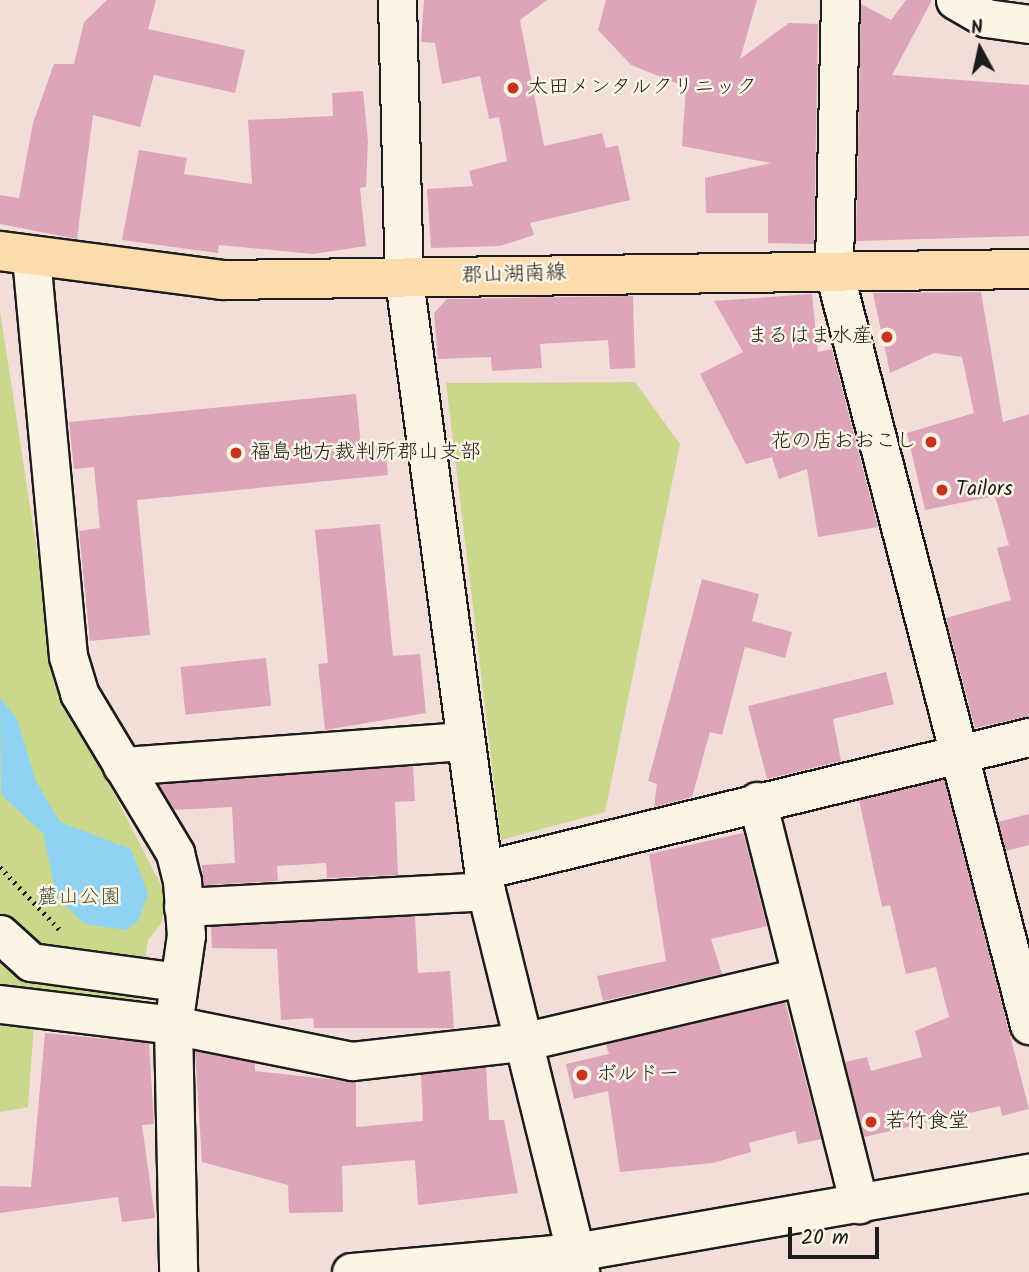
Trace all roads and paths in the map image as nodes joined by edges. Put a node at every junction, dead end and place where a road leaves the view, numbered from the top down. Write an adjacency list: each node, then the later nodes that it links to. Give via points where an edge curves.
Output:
1 (397, 0): 8 (street)
2 (955, 0): 4 (street, via 986,18)
3 (830, 3): 7 (street)
4 (1029, 24)
5 (16, 254): 8 (main road, 郡山湖南線, via 222,280); 12 (street, via 68,656 79,693)
6 (1029, 269): 7 (main road, 郡山湖南線)
7 (834, 272): 8 (main road, 郡山湖南線); 11 (street)
8 (404, 280): 10 (street)
9 (1029, 737): 11 (street)
10 (466, 741): 12 (street); 15 (street)
11 (963, 752): 13 (street); 23 (street)
12 (122, 766): 16 (street, via 175,853)
13 (757, 801): 15 (street); 19 (street)
14 (0, 867): 18 (path)
15 (486, 880): 16 (street); 24 (street)
16 (184, 907): 20 (street, via 186,935)
17 (0, 934): 20 (street, via 31,962)
18 (67, 937)
19 (800, 977): 24 (street); 26 (street)
20 (177, 982): 22 (street)
21 (0, 1004): 22 (street)
22 (173, 1025): 24 (street, via 352,1061); 28 (street)
23 (1029, 1025)
24 (522, 1042): 27 (street)
25 (1029, 1173): 26 (street)
26 (859, 1204): 27 (street)
27 (577, 1262): 29 (street)
28 (178, 1272)
29 (351, 1272)

